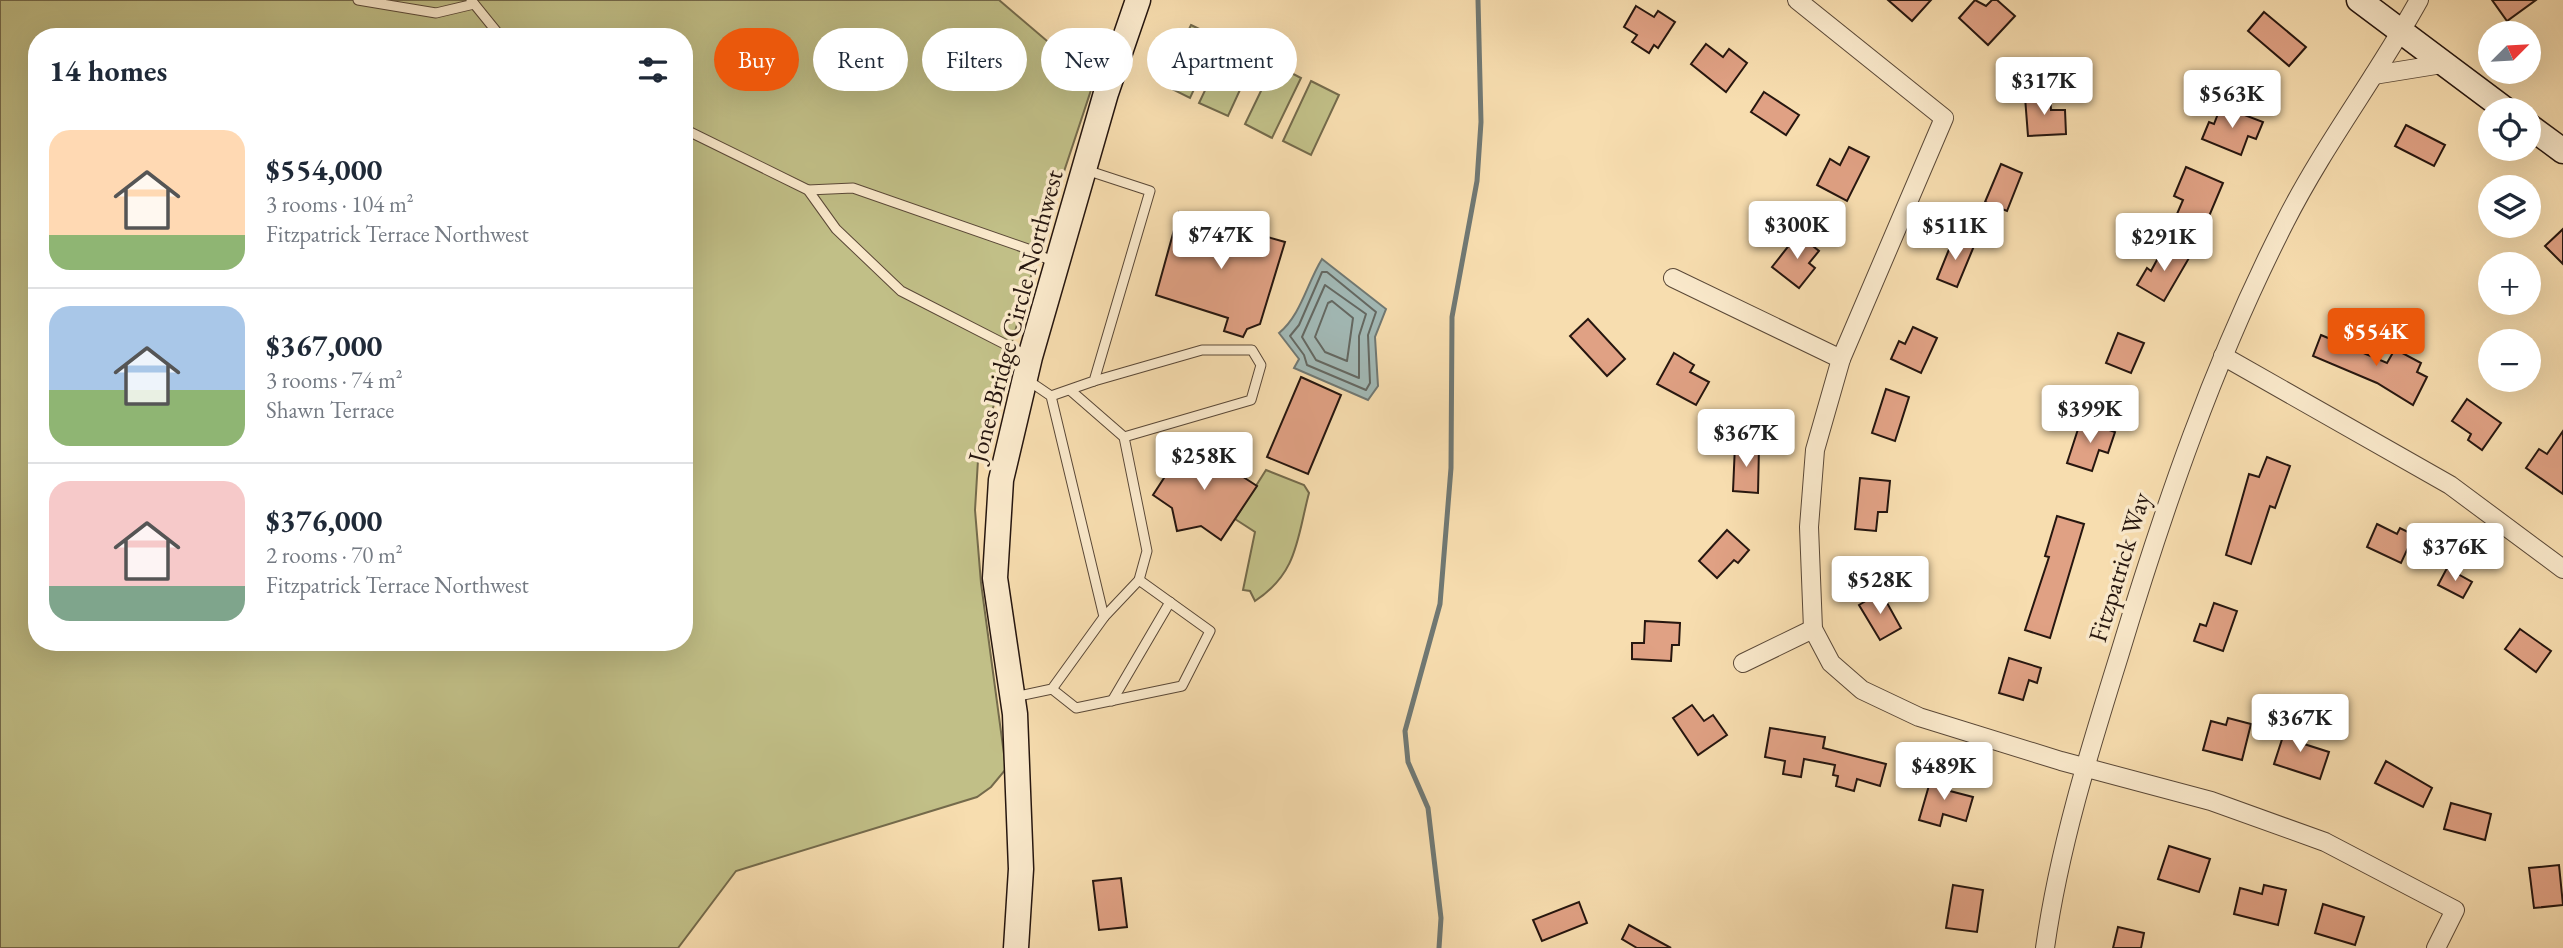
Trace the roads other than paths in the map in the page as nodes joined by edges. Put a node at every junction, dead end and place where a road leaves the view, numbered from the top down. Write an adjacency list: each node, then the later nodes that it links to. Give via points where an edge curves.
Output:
1 (358, 0): 6 (lane, via 436,13)
2 (1138, 0): 15 (street, Jones Bridge Circle Northwest)
3 (1797, 0): 20 (street, via 1944,118)
4 (2359, 0): 8 (street)
5 (2418, 0): 8 (street, Fitzpatrick Way)
6 (472, 2): 7 (lane)
7 (494, 28)
8 (2399, 32): 9 (street); 10 (street, Fitzpatrick Way)
9 (2442, 64): 10 (street); 11 (street)
10 (2374, 75): 19 (street, Fitzpatrick Way, via 2285,221)
11 (2489, 98)
12 (693, 133): 16 (lane)
13 (2541, 135): 14 (street)
14 (2563, 151)
15 (1086, 170): 17 (street, Jones Bridge Circle Northwest); 22 (lane, via 1150,191)
16 (808, 190): 17 (lane, via 853,188 1028,249); 21 (lane, via 836,229 901,290)
17 (1059, 265): 21 (street, Jones Bridge Circle Northwest)
18 (1673, 278): 20 (street)
19 (2223, 356): 26 (street, via 2450,485); 35 (street, Fitzpatrick Way, via 2166,502)
20 (1840, 359): 30 (street, via 1815,450 1809,527)
21 (1028, 368): 24 (lane); 33 (street, Jones Bridge Circle Northwest, via 1001,480 996,578)
22 (1094, 381): 23 (lane); 25 (lane, via 1202,350 1252,349 1261,365 1251,400)
23 (1070, 390): 24 (lane); 25 (lane)
24 (1051, 396): 29 (lane)
25 (1124, 437): 27 (lane, via 1147,551)
26 (2563, 569)
27 (1139, 580): 28 (lane); 29 (lane)
28 (1170, 602): 34 (lane); 34 (lane, via 1210,631 1182,686)
29 (1104, 617): 32 (lane)
30 (1813, 629): 31 (street); 35 (street, via 1831,663 1862,690 1919,717)
31 (1743, 663)
32 (1052, 689): 33 (lane); 34 (lane, via 1076,708)
33 (1012, 698): 36 (street, Jones Bridge Circle Northwest, via 1021,869)
34 (1112, 701)
35 (2084, 768): 37 (street, Fitzpatrick Way, via 2052,896); 38 (street, via 2211,801 2325,842 2455,910)
36 (1016, 948)
37 (2045, 948)
38 (2436, 948)

